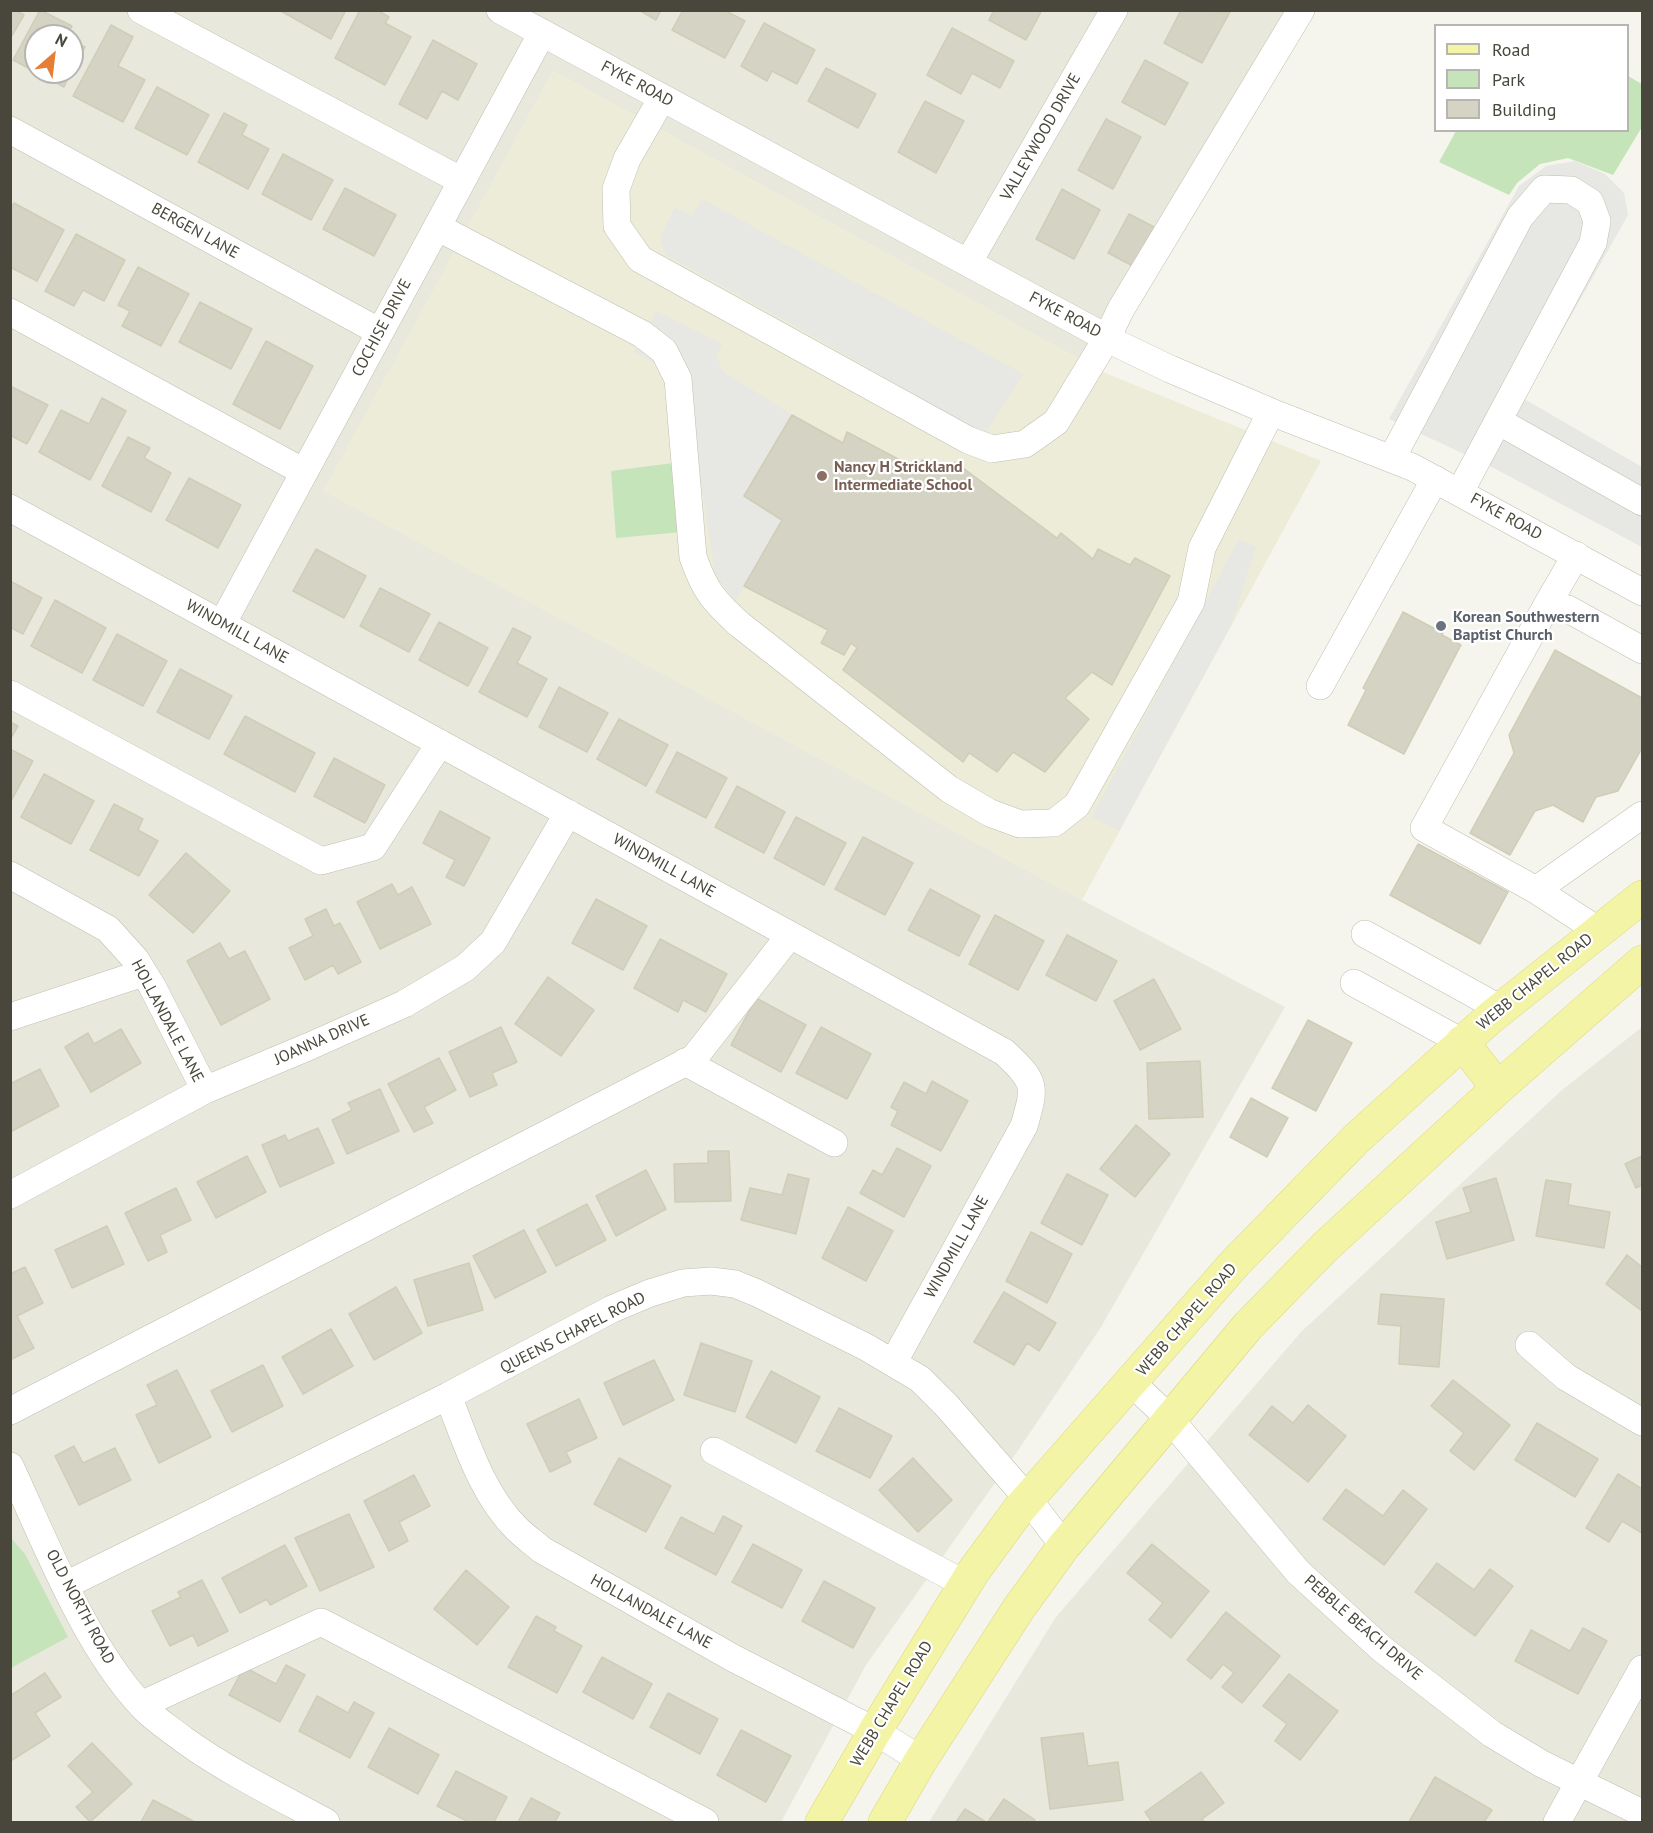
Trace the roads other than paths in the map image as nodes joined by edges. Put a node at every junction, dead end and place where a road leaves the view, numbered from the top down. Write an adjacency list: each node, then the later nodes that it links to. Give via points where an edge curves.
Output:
1 (141, 10): 8 (street)
2 (500, 10): 5 (street, FYKE ROAD)
3 (1114, 10): 10 (street, VALLEYWOOD DRIVE)
4 (1301, 10): 13 (street)
5 (542, 33): 6 (street, FYKE ROAD); 8 (street, COCHISE DRIVE)
6 (662, 98): 10 (street, FYKE ROAD); 13 (street, via 627,159 616,189 617,226 640,259 968,440 992,448 1025,444 1056,422)
7 (10, 130): 12 (street, BERGEN LANE)
8 (462, 181): 9 (street, COCHISE DRIVE)
9 (437, 227): 12 (street, COCHISE DRIVE); 14 (street, via 642,334 664,351 678,379 693,557 714,600 739,624 949,789 990,813 1020,824 1054,823 1077,806 1191,602 1202,548)
10 (968, 263): 13 (street, FYKE ROAD)
11 (10, 312): 17 (street)
12 (380, 332): 17 (street, COCHISE DRIVE)
13 (1107, 338): 14 (street, FYKE ROAD)
14 (1271, 412): 16 (street, FYKE ROAD)
15 (1498, 421): 16 (street, via 1593,243 1597,221 1590,202 1572,190 1544,189 1520,217); 19 (street); 20 (street)
16 (1392, 458): 18 (street, FYKE ROAD)
17 (304, 472): 25 (street, COCHISE DRIVE)
18 (1435, 479): 19 (street, FYKE ROAD); 27 (street)
19 (1460, 492): 22 (street, FYKE ROAD)
20 (1642, 502)
21 (10, 508): 25 (street, WINDMILL LANE)
22 (1576, 555): 23 (street, FYKE ROAD); 24 (street)
23 (1642, 592)
24 (1547, 604): 26 (street, via 1568,609); 33 (street, via 1424,828)
25 (222, 624): 29 (street, WINDMILL LANE)
26 (1642, 650)
27 (1320, 686)
28 (10, 694): 29 (street, via 321,861 373,847)
29 (440, 743): 30 (street, WINDMILL LANE)
30 (568, 813): 37 (street, WINDMILL LANE); 46 (street, JOANNA DRIVE, via 492,942 465,968 404,1004)
31 (1642, 815): 33 (street)
32 (10, 875): 39 (street, HOLLANDALE LANE, via 108,929)
33 (1536, 890): 35 (street)
34 (1642, 897): 35 (main road, WEBB CHAPEL ROAD)
35 (1599, 931): 41 (main road, WEBB CHAPEL ROAD)
36 (1365, 934): 41 (street)
37 (790, 935): 44 (street, via 694,1058); 50 (street, WINDMILL LANE, via 1004,1052 1030,1080 1032,1098 1024,1126)
38 (1642, 962): 45 (main road)
39 (144, 973): 42 (street); 46 (street, HOLLANDALE LANE)
40 (1354, 983): 43 (street)
41 (1501, 1009): 43 (main road, WEBB CHAPEL ROAD)
42 (10, 1017)
43 (1462, 1042): 45 (main road); 51 (main road, WEBB CHAPEL ROAD, via 1356,1139 1235,1263)
44 (685, 1062): 47 (street); 53 (street)
45 (1498, 1088): 54 (main road, via 1325,1247 1248,1326)
46 (205, 1090): 48 (street, JOANNA DRIVE)
47 (834, 1143)
48 (10, 1195)
49 (1529, 1345): 55 (street, via 1566,1377)
50 (893, 1363): 52 (street, QUEENS CHAPEL ROAD, via 735,1284 683,1283 612,1309); 58 (street, QUEENS CHAPEL ROAD, via 920,1379 947,1406)
51 (1132, 1383): 54 (street, PEBBLE BEACH DRIVE); 58 (main road, WEBB CHAPEL ROAD)
52 (448, 1396): 61 (street, QUEENS CHAPEL ROAD); 64 (street, HOLLANDALE LANE, via 481,1477 496,1502 516,1528 542,1550 733,1658)
53 (10, 1411)
54 (1170, 1419): 59 (main road); 66 (street, PEBBLE BEACH DRIVE, via 1298,1572 1335,1608 1492,1734)
55 (1642, 1422)
56 (714, 1451): 60 (street)
57 (10, 1466): 61 (street, OLD NORTH ROAD)
58 (1028, 1499): 59 (street, QUEENS CHAPEL ROAD); 60 (main road, WEBB CHAPEL ROAD)
59 (1064, 1546): 65 (main road)
60 (965, 1584): 64 (main road, WEBB CHAPEL ROAD)
61 (66, 1585): 63 (street, OLD NORTH ROAD, via 111,1667)
62 (1642, 1669): 66 (street)
63 (141, 1706): 68 (street, OLD NORTH ROAD, via 219,1765); 69 (street, via 321,1622)
64 (875, 1731): 65 (street, HOLLANDALE LANE); 70 (main road, WEBB CHAPEL ROAD)
65 (921, 1760): 71 (main road)
66 (1579, 1784): 67 (street, PEBBLE BEACH DRIVE); 72 (street)
67 (1642, 1813)
68 (326, 1822)
69 (705, 1822)
70 (822, 1822)
71 (885, 1822)
72 (1557, 1822)

